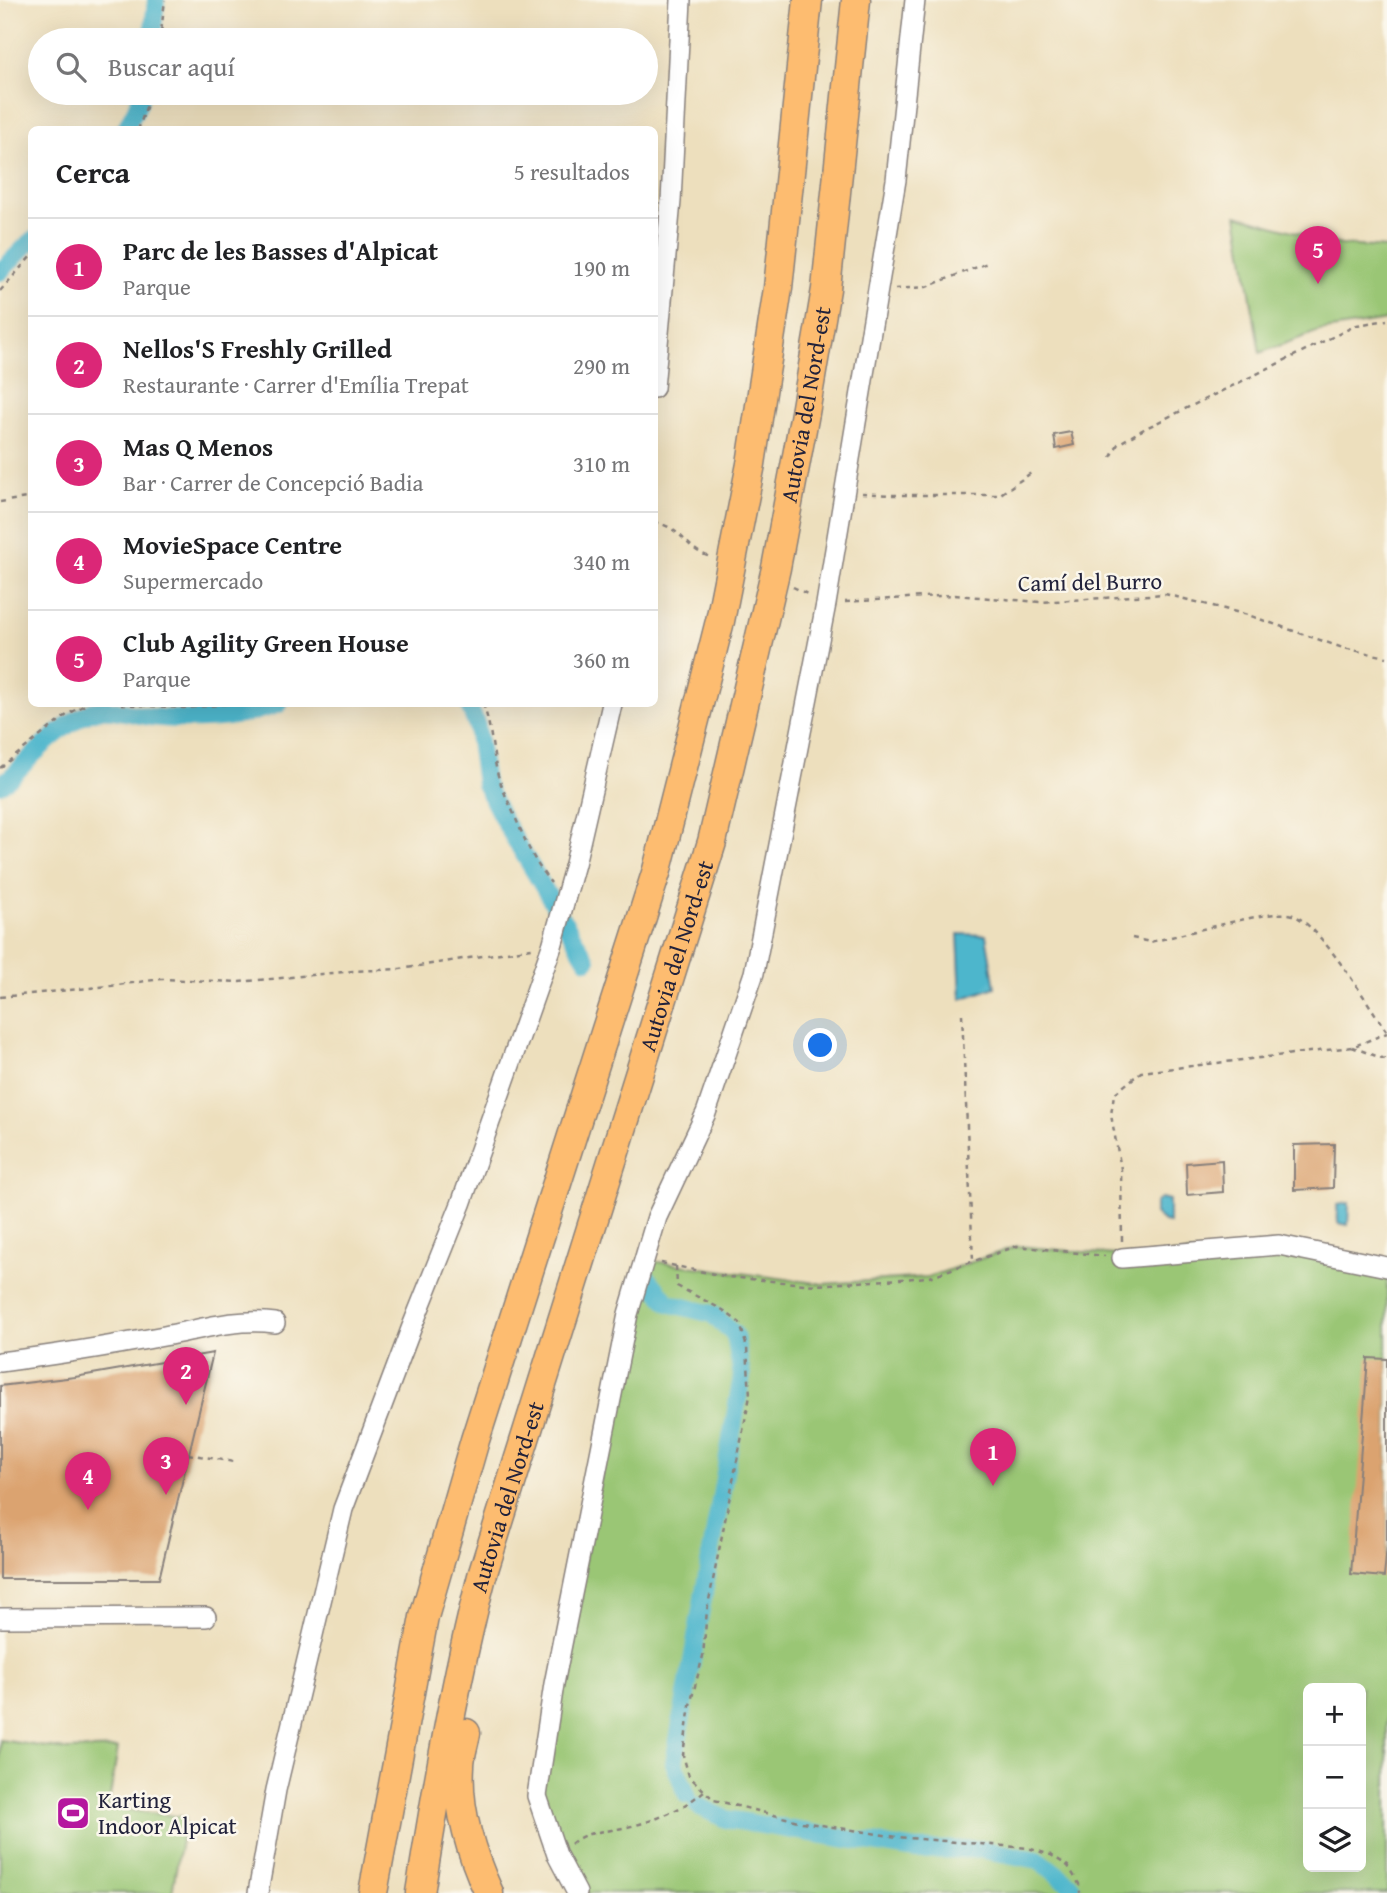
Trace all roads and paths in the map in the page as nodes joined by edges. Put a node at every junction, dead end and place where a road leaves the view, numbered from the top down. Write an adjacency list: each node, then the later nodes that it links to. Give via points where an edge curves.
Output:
1 (165, 0): 6 (path)
2 (681, 0): 14 (street)
3 (808, 0): 53 (highway, Autovia del Nord-est, via 778,288 751,464 720,621 657,870 475,1440 424,1617)
4 (856, 0): 44 (highway, Autovia del Nord-est, via 826,289 776,568 712,842)
5 (915, 0): 11 (street, via 896,180)
6 (162, 28)
7 (147, 105): 8 (path)
8 (139, 126)
9 (28, 260): 12 (path)
10 (990, 262): 11 (path, via 926,287 898,291)
11 (879, 281): 17 (street)
12 (0, 291)
13 (1387, 320): 15 (path, via 1357,325 1144,429 1118,444)
14 (658, 344)
15 (1111, 457)
16 (1034, 471): 17 (path, via 999,495)
17 (845, 492): 22 (street)
18 (28, 498): 19 (path)
19 (0, 502)
20 (658, 523): 21 (path, via 674,528 698,554)
21 (715, 558)
22 (827, 604): 23 (path, Camí del Burro, via 954,595 1040,602 1164,594); 39 (street, via 754,973 706,1113 657,1217)
23 (1387, 657)
24 (81, 707): 29 (path)
25 (168, 707): 26 (path)
26 (196, 707)
27 (484, 707): 30 (path, via 498,774 523,839 538,867)
28 (611, 707): 30 (street)
29 (0, 768)
30 (566, 900): 32 (street)
31 (1132, 938): 35 (path, via 1150,942 1261,915 1292,914 1320,935)
32 (551, 948): 33 (path, via 516,949 400,969 239,982 161,979); 52 (street, via 461,1204 343,1509 276,1790)
33 (0, 997)
34 (962, 1014): 40 (path)
35 (1387, 1032): 36 (path)
36 (1352, 1047): 37 (path); 38 (path, via 1141,1072 1114,1094 1111,1115 1121,1169)
37 (1387, 1059)
38 (1122, 1258): 40 (path, via 1017,1246); 42 (street, via 1279,1245)
39 (644, 1259): 41 (path); 51 (street, via 628,1314 554,1684 537,1796)
40 (973, 1261): 41 (path, via 929,1277 816,1285 727,1277)
41 (676, 1266): 50 (path, via 677,1286 740,1323 747,1348 750,1396 683,1755 689,1776)
42 (1387, 1267)
43 (275, 1323): 45 (street, via 234,1322)
44 (560, 1324): 54 (highway, Autovia del Nord-est, via 468,1630); 55 (highway, via 504,1552 460,1765 462,1811 475,1863)
45 (0, 1362)
46 (188, 1454): 47 (path)
47 (234, 1462)
48 (206, 1617): 49 (street)
49 (0, 1618)
50 (704, 1791): 51 (path, via 665,1814 620,1829 582,1834); 57 (path, via 714,1800 802,1822 897,1837 1028,1847 1068,1866)
51 (557, 1855): 56 (street)
52 (258, 1893)
53 (373, 1893)
54 (420, 1893)
55 (489, 1893)
56 (577, 1893)
57 (1080, 1893)

